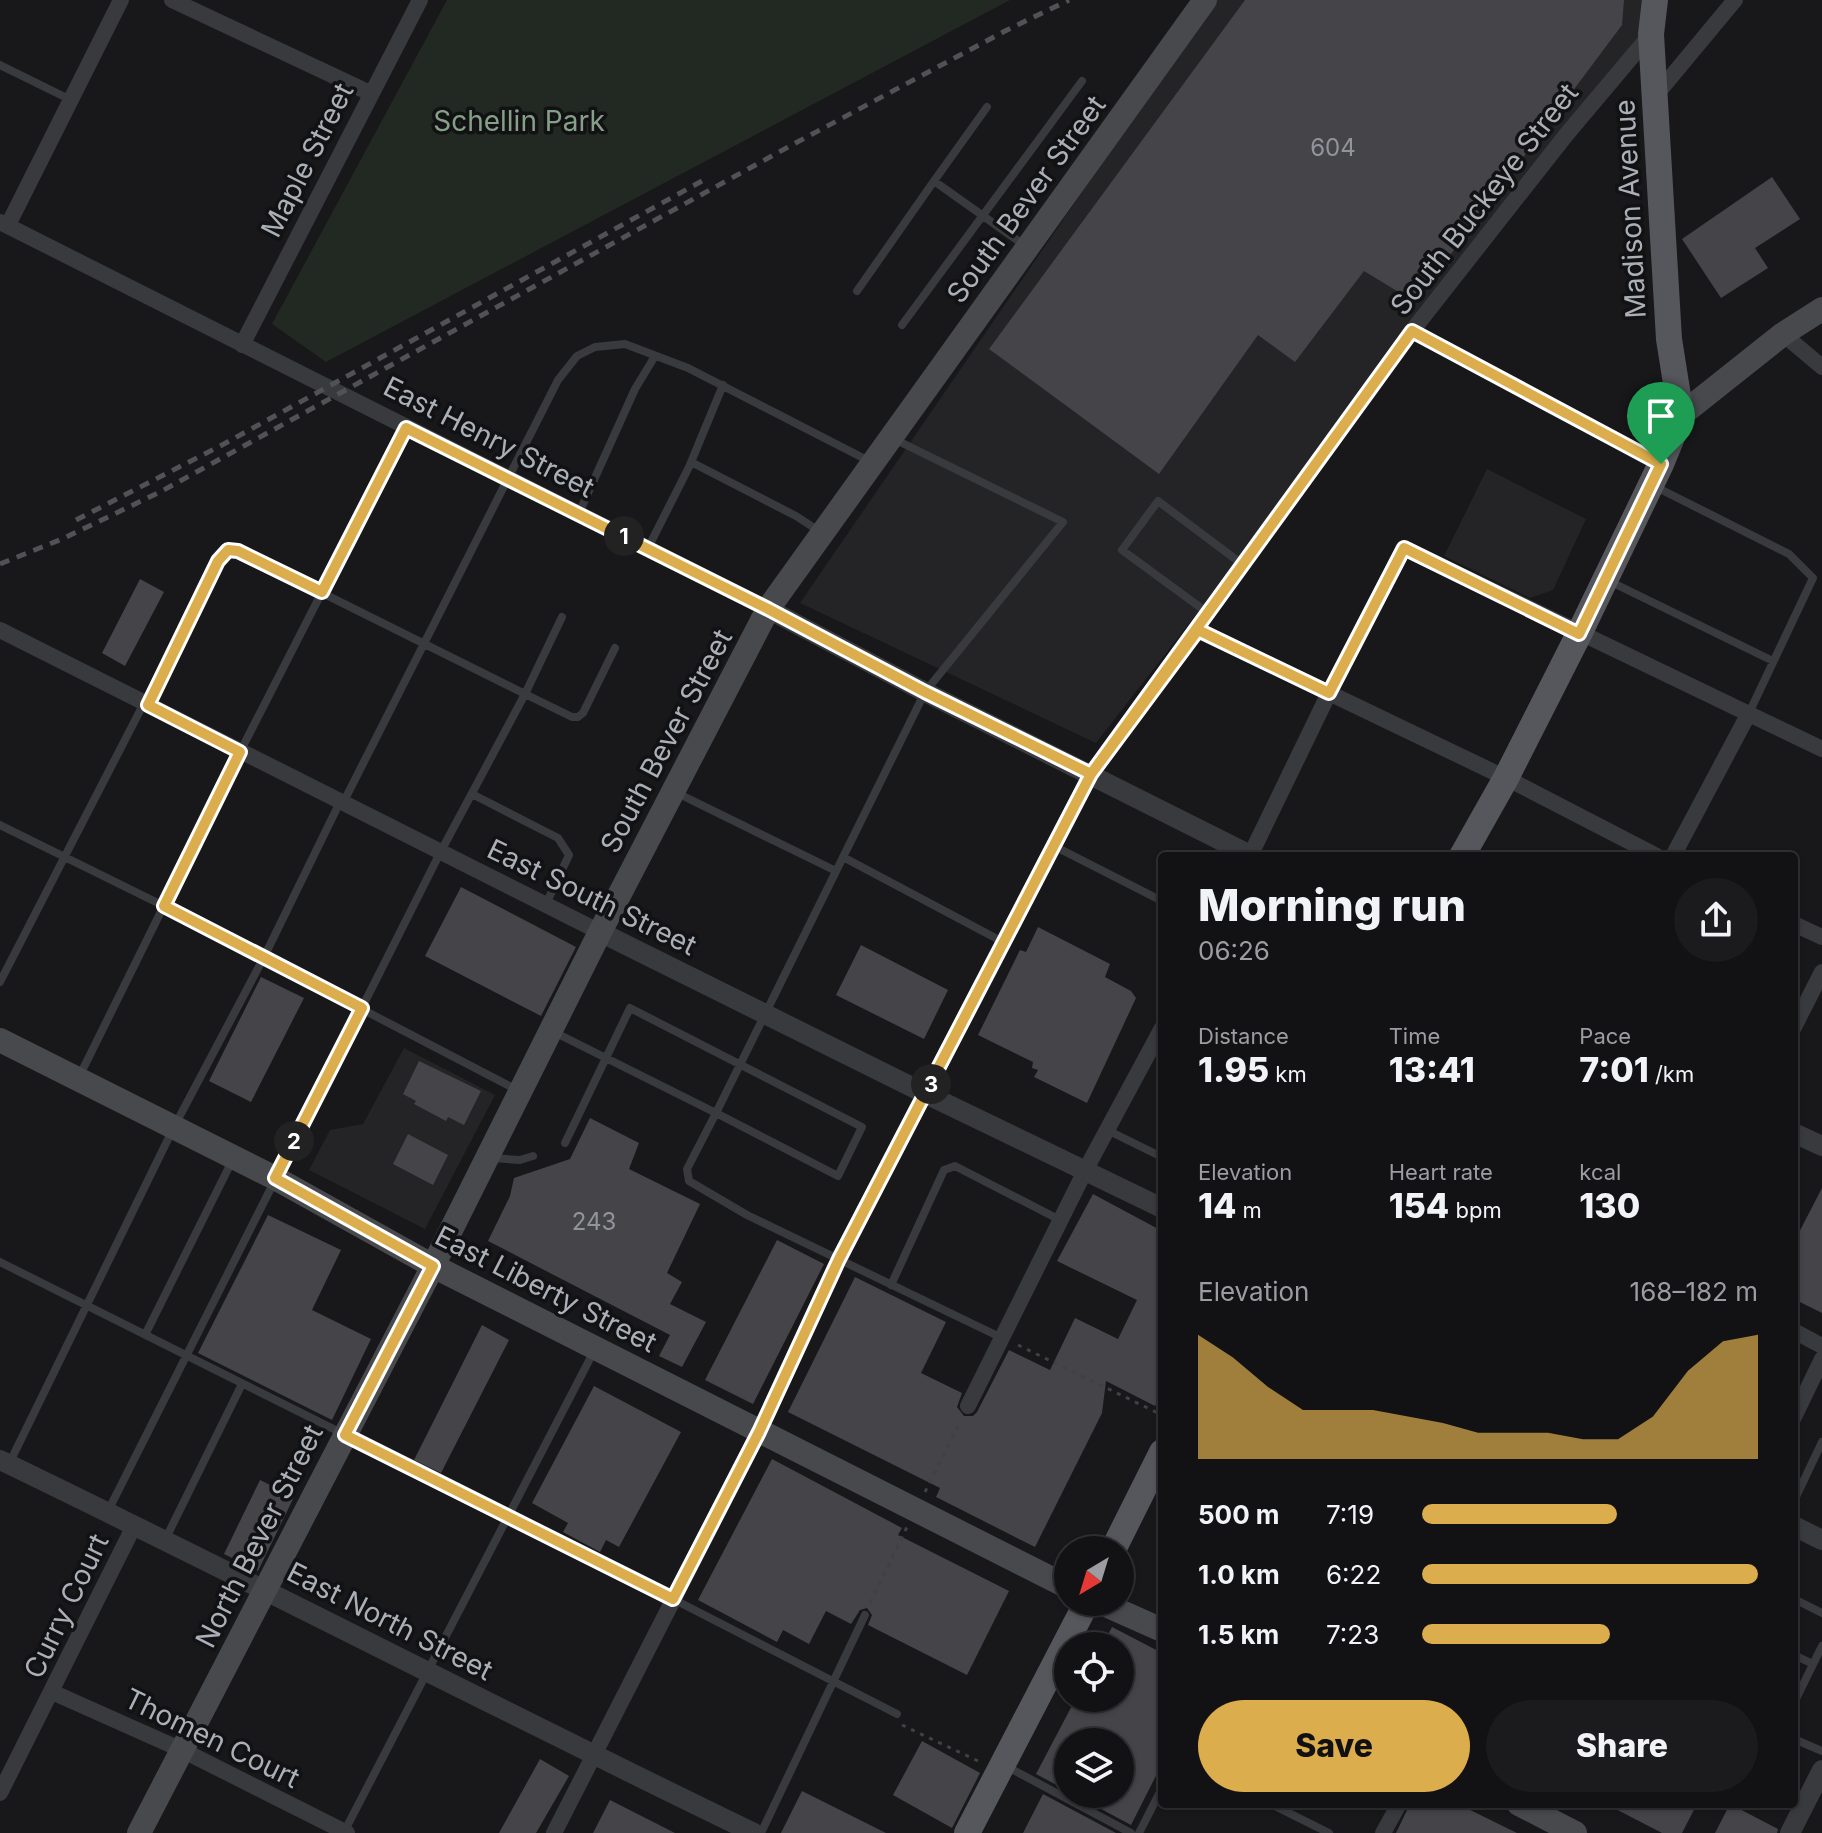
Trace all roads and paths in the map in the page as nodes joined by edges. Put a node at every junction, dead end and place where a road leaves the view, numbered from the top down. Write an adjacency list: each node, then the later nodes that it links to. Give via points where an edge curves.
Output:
1 (121, 0): 12 (street)
2 (172, 0): 10 (street)
3 (420, 0): 10 (street, Maple Street)
4 (1208, 0): 17 (main road, South Bever Street, via 1173,41)
5 (1655, 0): 7 (main road, Madison Avenue)
6 (1735, 0): 11 (street)
7 (1651, 34): 11 (main road, Madison Avenue); 21 (street, South Buckeye Street)
8 (0, 65): 12 (lane)
9 (1082, 81): 15 (lane)
10 (370, 93): 23 (street, Maple Street)
11 (1656, 95): 27 (main road, Madison Avenue, via 1669,339)
12 (69, 99): 16 (street)
13 (987, 107): 14 (lane)
14 (934, 181): 15 (lane); 18 (lane)
15 (982, 215): 17 (lane); 20 (lane)
16 (4, 224): 23 (street, East Henry Street)
17 (1028, 247): 29 (main road, South Bever Street)
18 (857, 291)
19 (1822, 309): 22 (main road)
20 (902, 325)
21 (1412, 331): 32 (lane); 37 (street, South Buckeye Street)
22 (1783, 334): 25 (street); 27 (main road)
23 (242, 345): 28 (street, East Henry Street)
24 (655, 356): 26 (lane); 33 (lane, via 625,344 595,347 577,356 558,380); 34 (lane)
25 (1822, 367)
26 (723, 385): 30 (lane); 31 (lane)
27 (1681, 415): 32 (main road)
28 (406, 428): 33 (street, East Henry Street); 39 (lane)
29 (892, 438): 31 (main road, South Bever Street); 49 (lane, via 1063,522)
30 (691, 462): 35 (lane); 36 (lane)
31 (873, 463): 35 (main road, South Bever Street)
32 (1656, 474): 38 (main road); 48 (lane, via 1789,554 1813,578)
33 (509, 479): 34 (street, East Henry Street); 46 (lane)
34 (578, 513): 36 (street, East Henry Street)
35 (823, 533): 40 (main road, South Bever Street)
36 (647, 548): 40 (street, East Henry Street)
37 (1242, 564): 41 (street, South Buckeye Street); 41 (lane, via 1158,501 1122,550)
38 (1605, 579): 45 (main road); 48 (lane)
39 (322, 592): 46 (lane); 52 (lane, via 228,550); 55 (lane)
40 (768, 609): 49 (street, East Henry Street); 58 (main road, South Bever Street)
41 (1209, 614): 44 (street, South Buckeye Street)
42 (562, 617): 51 (lane)
43 (0, 630): 52 (street, East South Street)
44 (1198, 630): 50 (street); 56 (street, South Buckeye Street)
45 (1579, 634): 50 (street, via 1404,548); 53 (street); 57 (main road)
46 (426, 644): 51 (lane); 60 (lane)
47 (615, 648): 51 (lane, via 578,717)
48 (1773, 661): 53 (lane)
49 (925, 692): 56 (street, East Henry Street); 70 (lane)
50 (1329, 693): 57 (street); 64 (street)
51 (525, 694): 59 (lane)
52 (146, 704): 55 (street, East South Street); 69 (lane)
53 (1749, 713): 54 (street); 67 (street)
54 (1822, 749)
55 (240, 752): 60 (street, East South Street); 74 (lane)
56 (1091, 774): 62 (street, South Buckeye Street); 63 (street, East Henry Street)
57 (1506, 778): 65 (main road); 66 (street)
58 (673, 791): 71 (lane); 76 (main road, South Bever Street)
59 (472, 794): 68 (lane); 73 (lane, via 558,838 569,855)
60 (341, 803): 68 (street, East South Street); 79 (lane)
61 (0, 825): 69 (lane)
62 (1053, 846): 72 (lane); 78 (street, South Buckeye Street)
63 (1243, 852)
64 (1253, 852)
65 (1465, 852)
66 (1649, 852)
67 (1675, 852)
68 (440, 853): 73 (street, East South Street); 82 (lane)
69 (64, 857): 74 (lane); 81 (lane)
70 (843, 857): 71 (lane); 78 (lane)
71 (836, 871): 83 (lane)
72 (1158, 899)
73 (545, 905): 76 (street, East South Street)
74 (164, 906): 79 (lane); 90 (lane)
75 (1798, 926): 77 (street)
76 (600, 932): 83 (street, East South Street); 85 (main road, South Bever Street)
77 (1822, 937)
78 (1003, 942): 92 (street, South Buckeye Street)
79 (264, 957): 82 (lane); 94 (lane)
80 (1822, 972): 84 (street)
81 (0, 982)
82 (362, 1008): 91 (lane); 104 (lane)
83 (766, 1015): 89 (lane); 92 (street, East South Street)
84 (1798, 1019)
85 (551, 1030): 88 (lane); 91 (main road, South Bever Street)
86 (1158, 1035): 95 (street)
87 (0, 1040): 90 (main road, East Liberty Street)
88 (605, 1058): 89 (lane, via 630,1008); 93 (lane); 97 (lane)
89 (741, 1064): 93 (lane); 93 (lane, via 862,1127 838,1176)
90 (78, 1079): 94 (main road, East Liberty Street)
91 (521, 1091): 102 (main road, South Bever Street)
92 (926, 1094): 103 (street, East South Street); 107 (street, South Buckeye Street)
93 (716, 1113): 107 (lane, via 687,1169 689,1181)
94 (174, 1127): 101 (main road, East Liberty Street); 111 (lane)
95 (1107, 1130): 99 (lane); 103 (street)
96 (1798, 1135): 98 (street)
97 (565, 1143)
98 (1822, 1146)
99 (1158, 1155)
100 (533, 1156): 102 (lane)
101 (234, 1157): 104 (main road, East Liberty Street); 113 (lane)
102 (488, 1157): 109 (main road, South Bever Street)
103 (1086, 1169): 105 (street, East South Street); 106 (street)
104 (275, 1178): 109 (main road, East Liberty Street); 117 (lane)
105 (1158, 1204)
106 (1061, 1220): 110 (lane, via 955,1166 944,1170); 114 (street)
107 (839, 1259): 110 (lane); 123 (street, South Buckeye Street)
108 (0, 1262): 111 (lane)
109 (433, 1266): 116 (main road, East Liberty Street); 124 (main road, North Bever Street)
110 (891, 1285): 114 (lane)
111 (88, 1306): 113 (lane); 127 (lane)
112 (1798, 1333): 115 (street)
113 (145, 1335): 117 (lane)
114 (1003, 1338): 120 (street); 122 (path)
115 (1822, 1346)
116 (596, 1347): 123 (main road, East Liberty Street); 131 (lane)
117 (186, 1356): 119 (lane); 129 (lane)
118 (1822, 1359): 121 (street)
119 (242, 1384): 124 (lane); 135 (lane)
120 (968, 1406): 130 (path)
121 (1798, 1409)
122 (1158, 1413)
123 (759, 1432): 130 (main road, East Liberty Street); 139 (street, South Buckeye Street)
124 (345, 1435): 131 (lane); 138 (main road, North Bever Street)
125 (1822, 1442): 128 (lane)
126 (1158, 1460): 134 (main road)
127 (4, 1462): 129 (street, East North Street)
128 (1798, 1493)
129 (108, 1512): 132 (street, East North Street)
130 (915, 1512): 137 (main road, East Liberty Street); 142 (path)
131 (508, 1516): 139 (lane); 149 (lane)
132 (134, 1526): 135 (street, East North Street); 151 (street, Curry Court)
133 (1798, 1528): 136 (street)
134 (1120, 1536)
135 (165, 1540): 138 (street, East North Street)
136 (1822, 1540)
137 (1054, 1580)
138 (266, 1589): 149 (street, East North Street); 156 (main road, North Bever Street)
139 (673, 1599): 150 (lane); 158 (street, South Buckeye Street)
140 (1798, 1601): 141 (lane)
141 (1822, 1613)
142 (865, 1615): 150 (lane)
143 (1080, 1616): 159 (main road)
144 (1130, 1616): 145 (main road)
145 (1158, 1628)
146 (1822, 1646): 148 (lane)
147 (1798, 1657): 148 (lane)
148 (1813, 1664): 152 (lane)
149 (425, 1671): 158 (street, East North Street); 166 (lane)
150 (834, 1680): 153 (lane); 170 (lane)
151 (52, 1692): 156 (street, Thomen Court); 161 (street, Curry Court)
152 (1798, 1695)
153 (897, 1714)
154 (902, 1725): 159 (path)
155 (1798, 1741): 157 (lane)
156 (182, 1750): 166 (street, Thomen Court); 167 (main road, North Bever Street)
157 (1822, 1751)
158 (595, 1756): 168 (street, South Buckeye Street); 169 (street, East North Street)
159 (1001, 1768): 171 (main road); 172 (lane)
160 (1822, 1770): 177 (street)
161 (0, 1793)
162 (1158, 1796): 173 (lane)
163 (1279, 1808): 174 (lane)
164 (1397, 1808): 175 (street)
165 (1527, 1808): 176 (main road)
166 (345, 1832)
167 (139, 1833)
168 (554, 1833)
169 (754, 1833)
170 (761, 1833)
171 (967, 1833)
172 (1131, 1833)
173 (1139, 1833)
174 (1329, 1833)
175 (1383, 1833)
176 (1575, 1833)
177 (1790, 1833)

